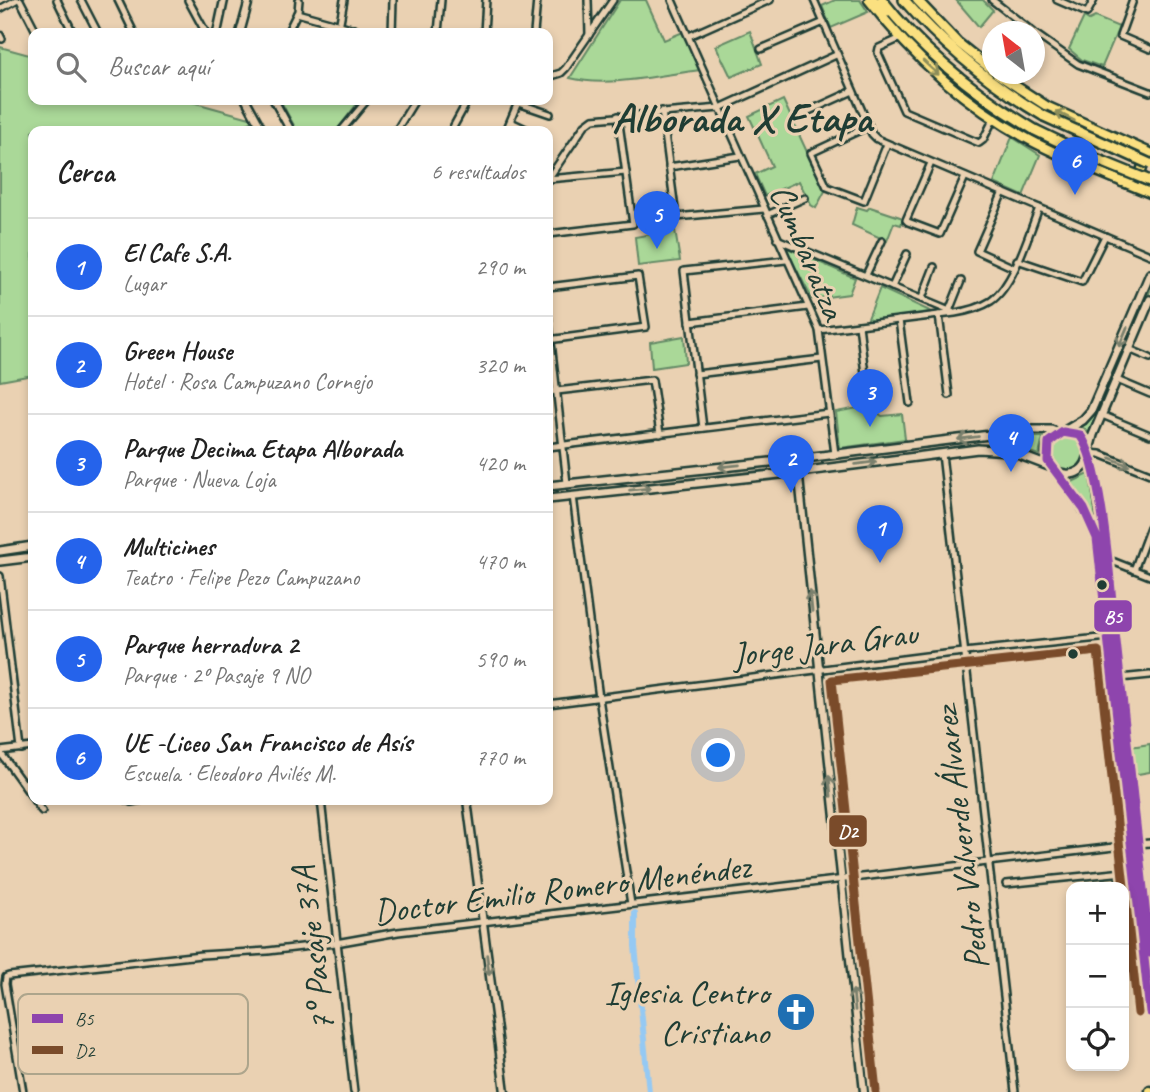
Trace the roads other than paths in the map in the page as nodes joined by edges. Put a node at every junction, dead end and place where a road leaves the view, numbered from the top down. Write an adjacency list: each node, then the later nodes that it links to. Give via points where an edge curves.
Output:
1 (18, 0): 27 (street); 32 (street)
2 (57, 0): 33 (street)
3 (81, 0): 34 (street)
4 (118, 0): 35 (street)
5 (188, 0): 36 (street)
6 (225, 0): 37 (street)
7 (299, 0): 28 (street)
8 (344, 0): 41 (street)
9 (394, 0): 42 (street)
10 (441, 0): 43 (street)
11 (486, 0): 44 (street)
12 (537, 0): 45 (street)
13 (588, 0): 47 (street)
14 (613, 0): 47 (street)
15 (672, 0): 46 (street, Cumbaratza)
16 (770, 0): 46 (street)
17 (814, 0): 30 (street)
18 (871, 0): 31 (highway); 48 (main road)
19 (883, 0): 31 (highway)
20 (904, 0): 85 (highway, bridge, via 951,50 1013,98 1044,117)
21 (917, 0): 53 (main road)
22 (992, 0): 29 (street)
23 (1057, 0): 24 (street, via 1088,12)
24 (1094, 0)
25 (1133, 0): 51 (street, via 1119,36)
26 (249, 1): 38 (street)
27 (0, 9)
28 (297, 13): 39 (street); 40 (street)
29 (1020, 21)
30 (824, 22): 50 (street); 52 (street)
31 (901, 22): 92 (highway, bridge, via 940,62 1004,111 1091,157)
32 (34, 28)
33 (71, 28)
34 (95, 28)
35 (132, 28)
36 (203, 28)
37 (218, 28)
38 (241, 28)
39 (290, 28)
40 (335, 28)
41 (340, 28)
42 (392, 28)
43 (438, 28)
44 (484, 28)
45 (534, 28)
46 (689, 36): 65 (street, Cumbaratza)
47 (589, 38): 54 (street, via 561,73)
48 (901, 38): 70 (main road, one-way to 70, via 930,69); 70 (street, via 879,48 878,53 904,111 977,143 984,140)
49 (1045, 40): 57 (street, via 1078,64)
50 (761, 49)
51 (1150, 49)
52 (836, 55): 56 (street); 65 (street)
53 (982, 62)
54 (553, 75)
55 (1012, 84): 81 (main road, one-way to 55, via 1048,107)
56 (853, 91): 68 (street); 79 (street)
57 (1150, 92)
58 (249, 105): 72 (street)
59 (277, 105): 73 (street)
60 (363, 105): 74 (street)
61 (412, 105): 75 (street)
62 (465, 105): 76 (street)
63 (517, 105): 71 (street)
64 (529, 105): 67 (street)
65 (720, 108): 66 (street); 83 (street, Cumbaratza)
66 (662, 111): 69 (street); 86 (street)
67 (550, 114)
68 (800, 115)
69 (618, 116): 87 (street, via 588,121); 88 (street)
70 (994, 118): 91 (main road, via 1057,154)
71 (511, 121): 77 (street); 78 (street)
72 (260, 126)
73 (288, 126)
74 (345, 126)
75 (401, 126)
76 (454, 126)
77 (508, 126)
78 (520, 126)
79 (869, 126): 80 (street, via 872,134); 80 (street, via 811,153 827,187 864,201)
80 (887, 144): 84 (street)
81 (1133, 146): 82 (main road); 91 (main road, via 1142,157 1142,170 1135,178)
82 (1150, 153)
83 (740, 156): 86 (street); 97 (street, Cumbaratza)
84 (931, 163): 89 (street); 89 (street, via 908,222 940,234)
85 (1150, 164)
86 (669, 167): 97 (street, via 677,218)
87 (553, 172)
88 (626, 172): 90 (street); 98 (street, via 633,224)
89 (965, 177): 93 (street)
90 (553, 179)
91 (1122, 181): 94 (main road)
92 (1150, 181)
93 (1003, 192): 96 (street); 107 (street, via 977,251)
94 (1150, 193)
95 (805, 198): 97 (street)
96 (1040, 208): 99 (street); 105 (street)
97 (766, 212): 100 (street, Cumbaratza)
98 (553, 233)
99 (1105, 236): 103 (street); 105 (street, via 1082,282)
100 (777, 239): 104 (street, Cumbaratza); 109 (street)
101 (882, 241): 109 (street)
102 (907, 254): 112 (street)
103 (1150, 255)
104 (786, 260): 115 (street, Cumbaratza); 119 (street, via 684,271)
105 (1017, 260): 107 (street)
106 (934, 267): 113 (street)
107 (1014, 268): 116 (street, via 1003,291 991,301 974,310)
108 (1150, 274): 138 (main road, one-way to 138, via 1089,414)
109 (866, 275): 112 (street)
110 (961, 281): 116 (street)
111 (553, 286): 122 (street, via 638,276 645,328)
112 (892, 287): 113 (street)
113 (922, 298): 116 (street)
114 (1150, 300): 123 (main road)
115 (808, 307): 119 (street); 121 (street, Cumbaratza)
116 (952, 312): 117 (street)
117 (939, 315): 118 (street); 132 (street)
118 (899, 320): 120 (street); 133 (street)
119 (690, 322): 127 (street)
120 (859, 325): 121 (street); 134 (street)
121 (819, 330): 125 (street, Cumbaratza)
122 (553, 339)
123 (1129, 349): 124 (street); 128 (main road)
124 (1150, 358)
125 (822, 359): 127 (street); 135 (street, Cumbaratza)
126 (553, 369): 130 (street)
127 (696, 374): 137 (street)
128 (1116, 380): 131 (street); 136 (main road)
129 (553, 391): 130 (street)
130 (556, 391): 139 (street, via 652,380); 141 (street)
131 (1150, 394)
132 (949, 395)
133 (910, 403)
134 (869, 406)
135 (829, 413): 137 (street); 144 (street, Cumbaratza)
136 (1101, 415): 140 (street); 143 (main road)
137 (703, 428): 139 (street)
138 (1061, 433): 143 (main road, via 1080,435); 144 (main road, one-way to 144, via 1030,430); 148 (main road, via 1046,448)
139 (660, 434): 141 (street)
140 (1150, 435)
141 (563, 445): 142 (street); 152 (street)
142 (553, 446)
143 (1089, 453): 148 (main road, via 1077,472 1063,474); 151 (street, one-way to 151); 160 (main road)
144 (835, 454): 146 (main road)
145 (942, 454): 148 (main road, via 1009,451); 149 (main road, one-way to 145); 166 (street, Pedro Valverde Álvarez)
146 (814, 457): 147 (main road); 149 (main road, via 811,462)
147 (797, 459): 150 (street); 152 (main road, one-way to 152)
148 (1054, 469): 165 (main road, via 1084,509 1097,538)
149 (816, 470): 150 (main road)
150 (799, 472): 154 (main road, one-way to 150); 167 (street, one-way to 150)
151 (1150, 474)
152 (567, 483): 153 (main road)
153 (553, 485)
154 (573, 496): 155 (main road); 170 (street)
155 (553, 498)
156 (1150, 527): 162 (street)
157 (28, 548): 158 (main road)
158 (0, 551)
159 (28, 558): 161 (main road)
160 (1107, 559): 162 (street); 169 (main road)
161 (0, 561)
162 (1134, 570): 164 (street)
163 (0, 576): 173 (street)
164 (1150, 576)
165 (1109, 637): 166 (street, Jorge Jara Grau); 183 (main road)
166 (964, 651): 167 (street, Jorge Jara Grau); 184 (street, Pedro Valverde Álvarez)
167 (818, 669): 170 (street, Jorge Jara Grau); 187 (street, one-way to 167)
168 (1150, 675): 169 (street)
169 (1120, 678): 183 (main road)
170 (599, 698): 171 (street, Jorge Jara Grau); 190 (street)
171 (553, 703)
172 (28, 748): 173 (street)
173 (21, 749): 174 (street)
174 (0, 752): 176 (street)
175 (28, 782): 176 (street)
176 (23, 783): 177 (street)
177 (28, 790)
178 (38, 805): 181 (street)
179 (322, 805): 192 (street, 7° Pasaje 37A)
180 (468, 805): 191 (street)
181 (42, 811)
182 (1150, 843): 183 (street, Doctor Emilio Romero Menéndez)
183 (1134, 845): 184 (street, Doctor Emilio Romero Menéndez); 185 (main road); 193 (main road)
184 (989, 860): 187 (street, Doctor Emilio Romero Menéndez); 201 (street, Pedro Valverde Álvarez)
185 (1134, 871): 186 (street); 194 (main road)
186 (1119, 872): 188 (street); 189 (street)
187 (840, 879): 190 (street, Doctor Emilio Romero Menéndez); 200 (street, one-way to 187)
188 (1120, 882)
189 (1006, 884)
190 (631, 904): 191 (street, Doctor Emilio Romero Menéndez)
191 (483, 922): 192 (street, Doctor Emilio Romero Menéndez); 199 (street, one-way to 199)
192 (336, 943): 195 (street, Doctor Emilio Romero Menéndez, via 6,977); 198 (street, 7° Pasaje 37A)
193 (1150, 953)
194 (1150, 1012)
195 (18, 1062)
196 (20, 1074): 197 (street, Doctor Emilio Romero Menéndez)
197 (23, 1092)
198 (355, 1092)
199 (505, 1092)
200 (864, 1092)
201 (1016, 1092)

